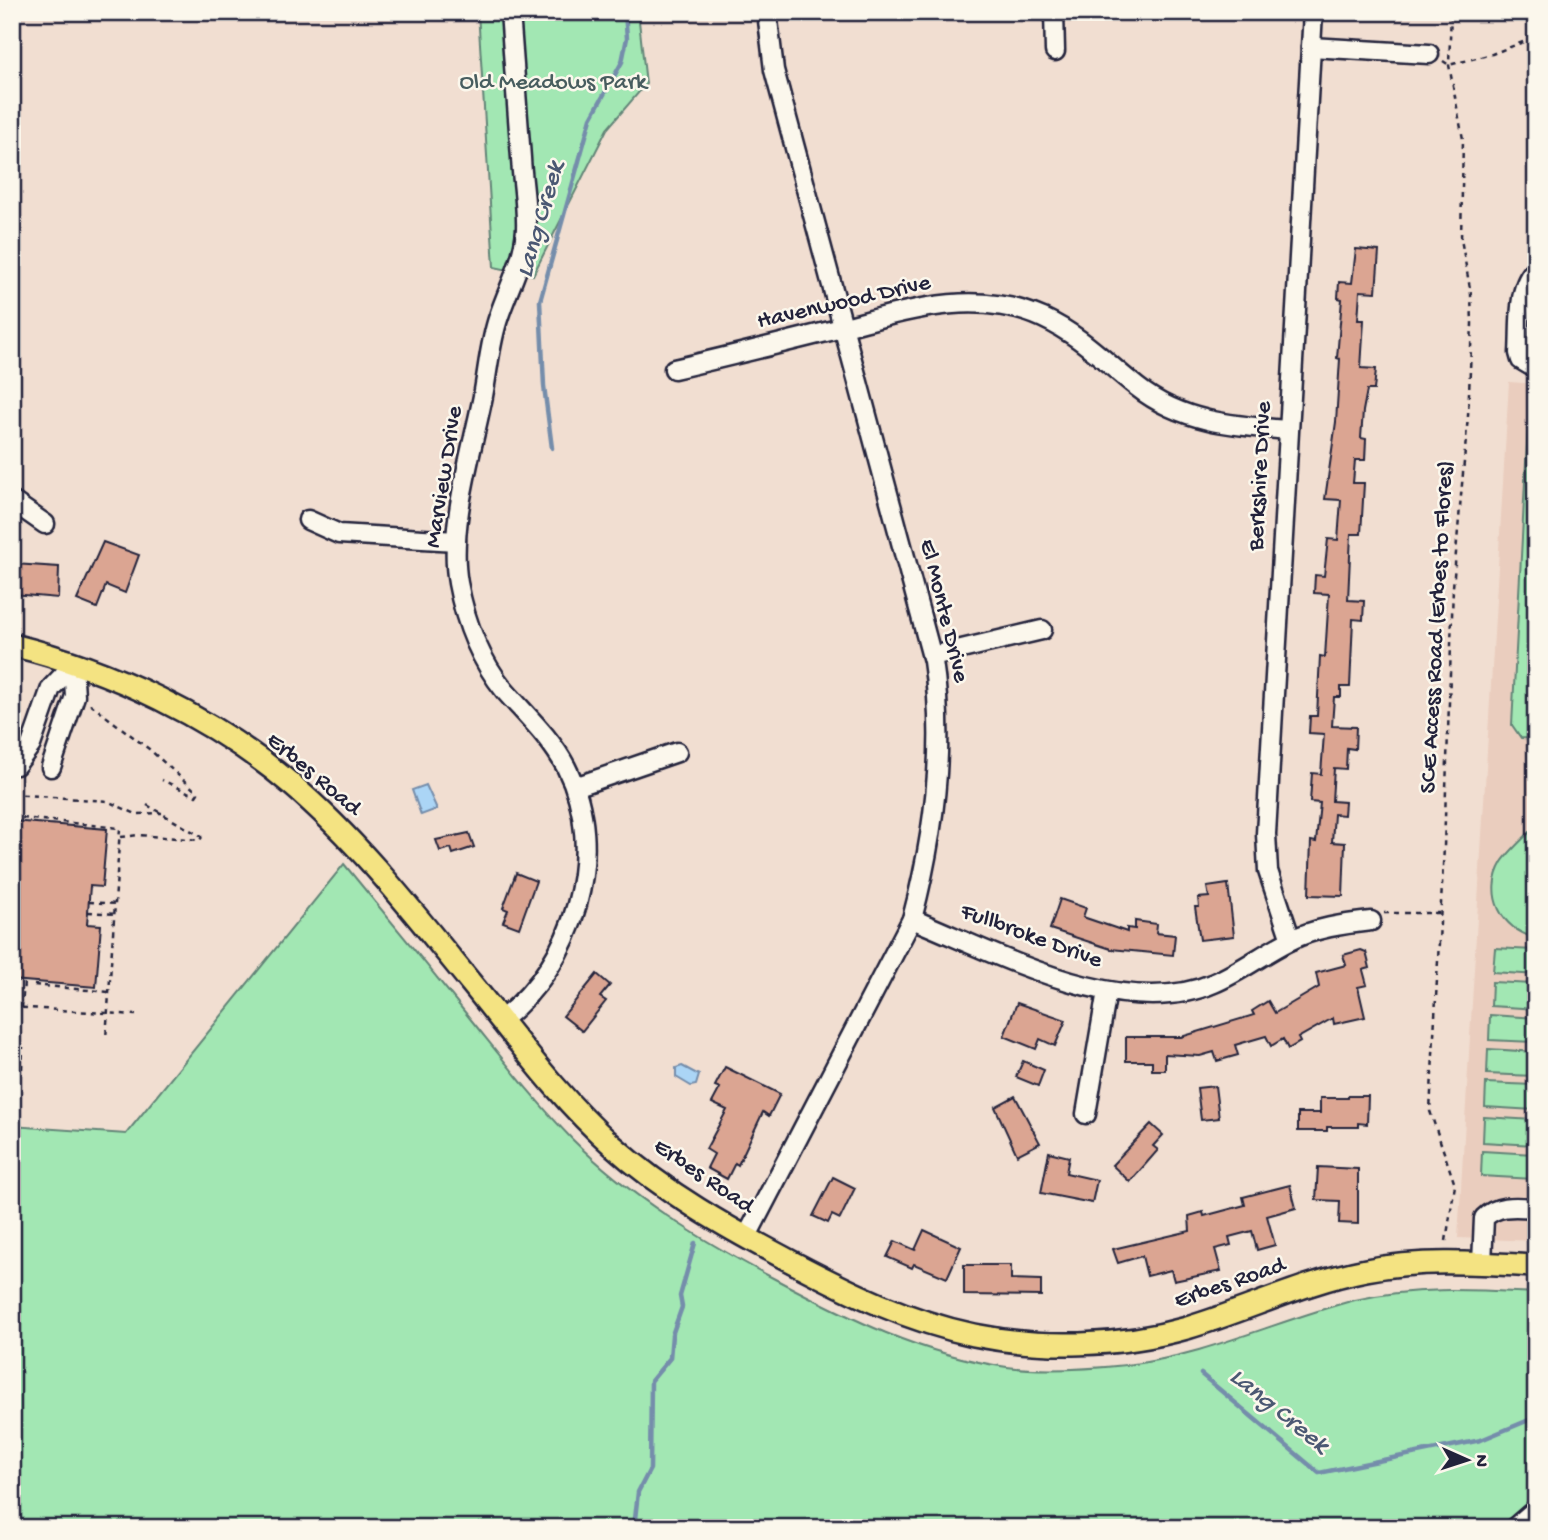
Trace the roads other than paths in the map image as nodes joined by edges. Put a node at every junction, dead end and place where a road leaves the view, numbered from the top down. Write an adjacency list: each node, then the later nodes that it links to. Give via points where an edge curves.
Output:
1 (510, 12): 16 (street, Marview Drive, via 526,229 516,277 498,317)
2 (767, 12): 9 (street, El Monte Drive, via 775,70)
3 (1054, 12): 6 (street)
4 (1313, 12): 5 (street, Berkshire Drive)
5 (1311, 47): 7 (street); 12 (street, Berkshire Drive)
6 (1055, 51)
7 (1429, 54)
8 (1536, 269): 11 (street, via 1524,289 1519,353 1521,360)
9 (844, 327): 10 (street, Havenwood Drive); 12 (street, Havenwood Drive, via 941,304 1010,308 1072,333 1137,387 1180,412 1229,426); 19 (street, El Monte Drive)
10 (674, 369)
11 (1536, 369)
12 (1288, 430): 27 (street, Berkshire Drive, via 1266,834 1268,871)
13 (12, 501): 15 (street)
14 (308, 520): 16 (street, via 339,534)
15 (45, 524)
16 (456, 541): 24 (street, Marview Drive, via 457,580 478,647 503,688 551,743)
17 (1042, 630): 19 (street)
18 (12, 645): 20 (main road, Erbes Road)
19 (932, 656): 25 (street, El Monte Drive, via 940,707 939,750 926,861)
20 (73, 665): 22 (street, via 51,688 31,745); 23 (street, via 75,696); 29 (main road, Erbes Road, via 119,680 184,713 289,782 408,905)
21 (677, 752): 24 (street)
22 (16, 765)
23 (51, 767)
24 (575, 787): 29 (street, Marview Drive, via 583,856 573,920 543,979)
25 (912, 919): 28 (street, Fullbroke Drive, via 1069,981); 32 (street, El Monte Drive)
26 (1371, 921): 27 (street, Fullbroke Drive, via 1321,929)
27 (1291, 940): 28 (street, Fullbroke Drive, via 1195,989 1157,995)
28 (1107, 990): 30 (street)
29 (501, 1020): 32 (main road, Erbes Road, via 554,1086 612,1145 671,1192)
30 (1087, 1114)
31 (1536, 1208): 33 (street, via 1492,1210 1484,1218)
32 (746, 1238): 33 (main road, Erbes Road, via 904,1315 974,1335 1043,1343 1100,1342 1184,1329 1304,1286 1366,1270)
33 (1482, 1263): 34 (main road, Erbes Road)
34 (1536, 1266)
35 (1536, 1509): 36 (street)
36 (1514, 1528)

